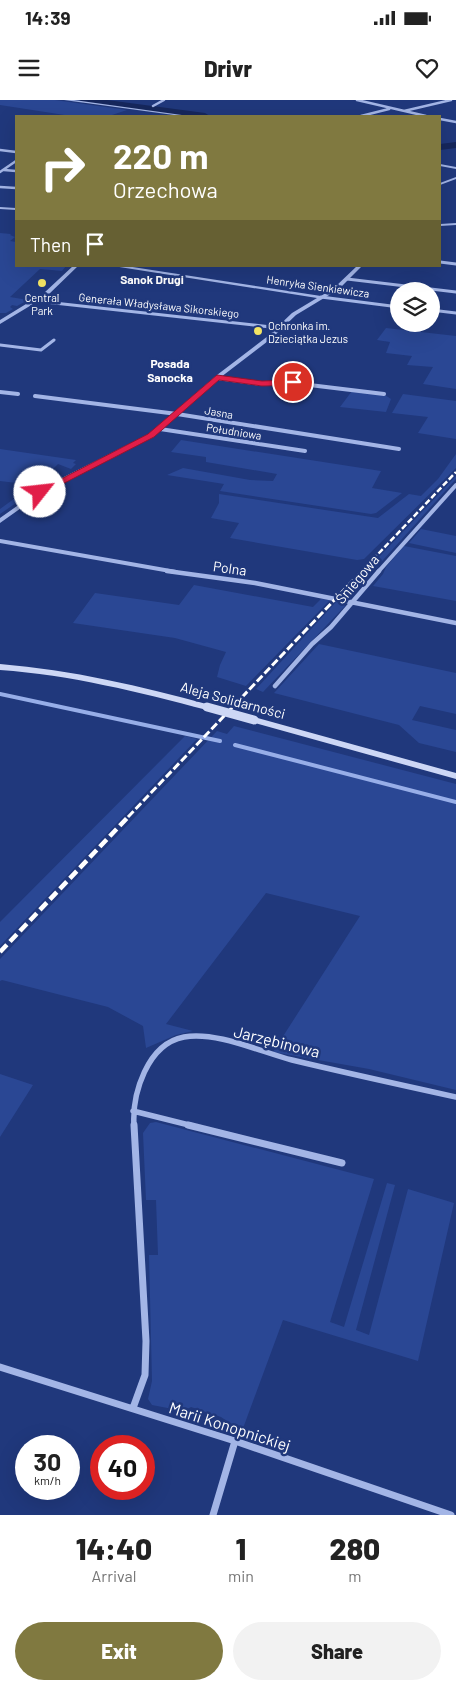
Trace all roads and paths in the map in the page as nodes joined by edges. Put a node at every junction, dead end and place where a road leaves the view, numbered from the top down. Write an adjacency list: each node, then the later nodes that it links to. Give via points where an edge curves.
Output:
1 (66, 100): 8 (street)
2 (164, 100): 5 (street)
3 (358, 100): 6 (street)
4 (452, 100): 7 (street)
5 (153, 106)
6 (389, 109): 7 (street); 9 (street)
7 (401, 111): 10 (street)
8 (179, 115)
9 (365, 115)
10 (421, 115)
11 (441, 119): 12 (street)
12 (456, 122)
13 (0, 151): 14 (street)
14 (15, 153)
15 (15, 162): 18 (street)
16 (441, 165): 17 (street)
17 (456, 168)
18 (4, 170): 19 (street); 20 (street)
19 (15, 171)
20 (0, 172)
21 (456, 178): 22 (street)
22 (441, 184)
23 (0, 187): 24 (street)
24 (15, 188)
25 (0, 208): 26 (street)
26 (15, 209)
27 (456, 224): 28 (street)
28 (441, 225)
29 (441, 262): 30 (street)
30 (456, 264)
31 (75, 267): 37 (street)
32 (122, 267): 36 (street, Henryka Sienkiewicza)
33 (359, 267): 34 (street)
34 (347, 279): 35 (street); 36 (street)
35 (456, 292)
36 (322, 297): 38 (street, Henryka Sienkiewicza); 42 (street, via 294,314)
37 (36, 301): 41 (street); 42 (street, Generała Władysława Sikorskiego)
38 (390, 305)
39 (440, 311): 40 (street)
40 (456, 313)
41 (0, 322)
42 (280, 328): 45 (street)
43 (54, 340): 44 (street, via 41,350)
44 (0, 345)
45 (217, 378): 48 (street, via 262,384 293,382); 50 (street)
46 (0, 392): 47 (street)
47 (18, 394)
48 (384, 394)
49 (35, 396): 50 (street, Jasna)
50 (177, 414): 51 (street); 52 (street, Jasna)
51 (160, 429): 53 (street, Południowa); 55 (street, via 138,444 46,488)
52 (399, 449)
53 (305, 451)
54 (456, 485): 57 (street, Śniegowa)
55 (0, 521)
56 (0, 541): 57 (street, Polna)
57 (353, 602): 58 (street, Polna); 60 (street, Śniegowa)
58 (456, 623)
59 (0, 667): 61 (main road, Aleja Solidarności, bridge, via 92,679 207,707)
60 (275, 686)
61 (456, 776)
62 (456, 1097): 63 (street, Jarzębinowa, via 196,1036 182,1038 161,1050 142,1076)
63 (133, 1111): 64 (street); 66 (street, Jarzębinowa, via 146,1375)
64 (342, 1163)
65 (0, 1367): 66 (street, Marii Konopnickiej)
66 (133, 1408): 67 (street, Marii Konopnickiej)
67 (234, 1441): 68 (street); 69 (street, Marii Konopnickiej)
68 (213, 1515)
69 (451, 1515)

